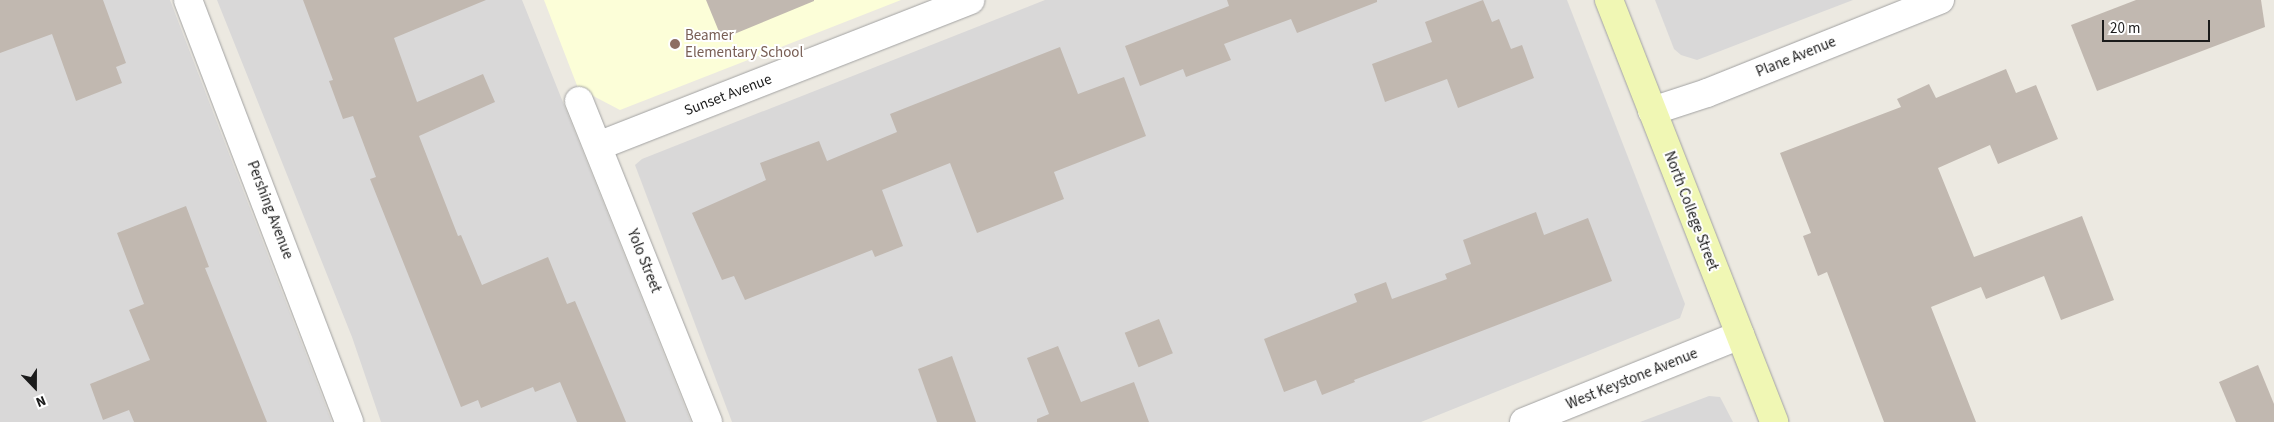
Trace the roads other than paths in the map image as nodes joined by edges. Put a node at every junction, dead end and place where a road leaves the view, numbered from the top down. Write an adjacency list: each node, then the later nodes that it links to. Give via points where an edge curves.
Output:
1 (188, 0): 9 (street, Pershing Avenue)
2 (970, 0): 7 (street, Sunset Avenue)
3 (1608, 0): 6 (street, North College Street)
4 (1940, 0): 6 (street, Plane Avenue)
5 (579, 101): 7 (street, Yolo Street)
6 (1652, 111): 8 (street, North College Street)
7 (598, 146): 10 (street, Yolo Street)
8 (1740, 335): 11 (street, West Keystone Avenue); 12 (street, North College Street)
9 (349, 422)
10 (708, 422)
11 (1524, 422)
12 (1774, 422)

